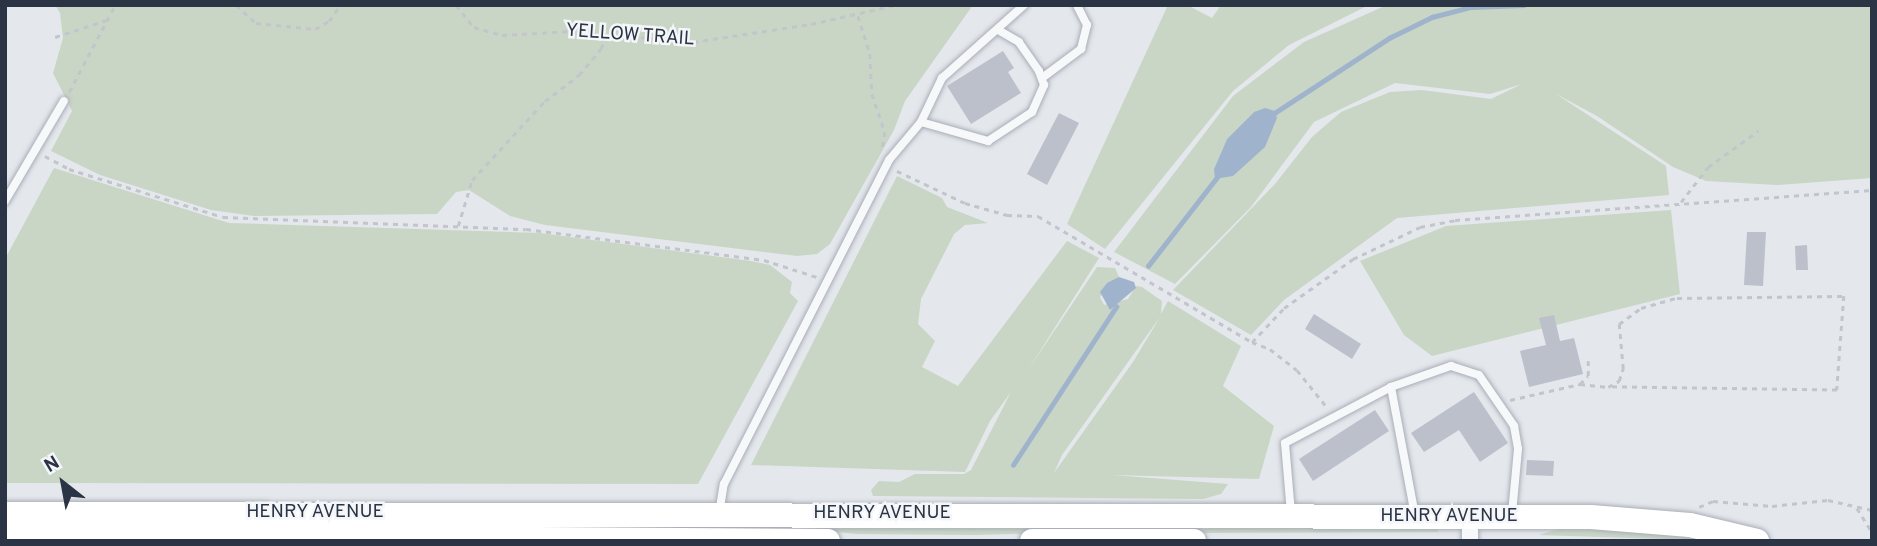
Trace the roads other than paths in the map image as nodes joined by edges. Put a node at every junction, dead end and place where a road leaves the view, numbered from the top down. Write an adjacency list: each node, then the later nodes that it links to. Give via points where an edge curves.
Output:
1 (1024, 5): 3 (lane)
2 (1077, 5): 4 (lane, via 1087,25 1081,49)
3 (998, 30): 4 (lane, via 1030,55); 6 (lane, via 942,78)
4 (1042, 78): 6 (lane, via 1040,101 1032,112 988,141)
5 (64, 101): 7 (lane)
6 (921, 122): 11 (lane, via 887,165 827,281 724,484)
7 (5, 201)
8 (1391, 387): 12 (lane, via 1285,443); 13 (lane); 14 (lane, via 1427,372 1462,366 1486,382 1514,426 1518,449)
9 (259, 513): 10 (main road, HENRY AVENUE); 11 (main road, HENRY AVENUE); 19 (street)
10 (5, 514)
11 (719, 514): 16 (main road, HENRY AVENUE); 18 (lane)
12 (1292, 516): 13 (main road, HENRY AVENUE); 16 (main road, HENRY AVENUE)
13 (1415, 516): 15 (main road, HENRY AVENUE)
14 (1512, 517): 15 (main road, HENRY AVENUE); 24 (main road, HENRY AVENUE, via 1617,518 1690,525)
15 (1470, 529)
16 (1087, 532): 22 (main road, HENRY AVENUE); 23 (main road, HENRY AVENUE)
17 (5, 535): 19 (main road, HENRY AVENUE)
18 (720, 539): 20 (main road, HENRY AVENUE); 21 (main road, HENRY AVENUE)
19 (259, 540): 20 (main road, HENRY AVENUE)
20 (443, 540)
21 (828, 541)
22 (1032, 541)
23 (1194, 541)
24 (1757, 541)

